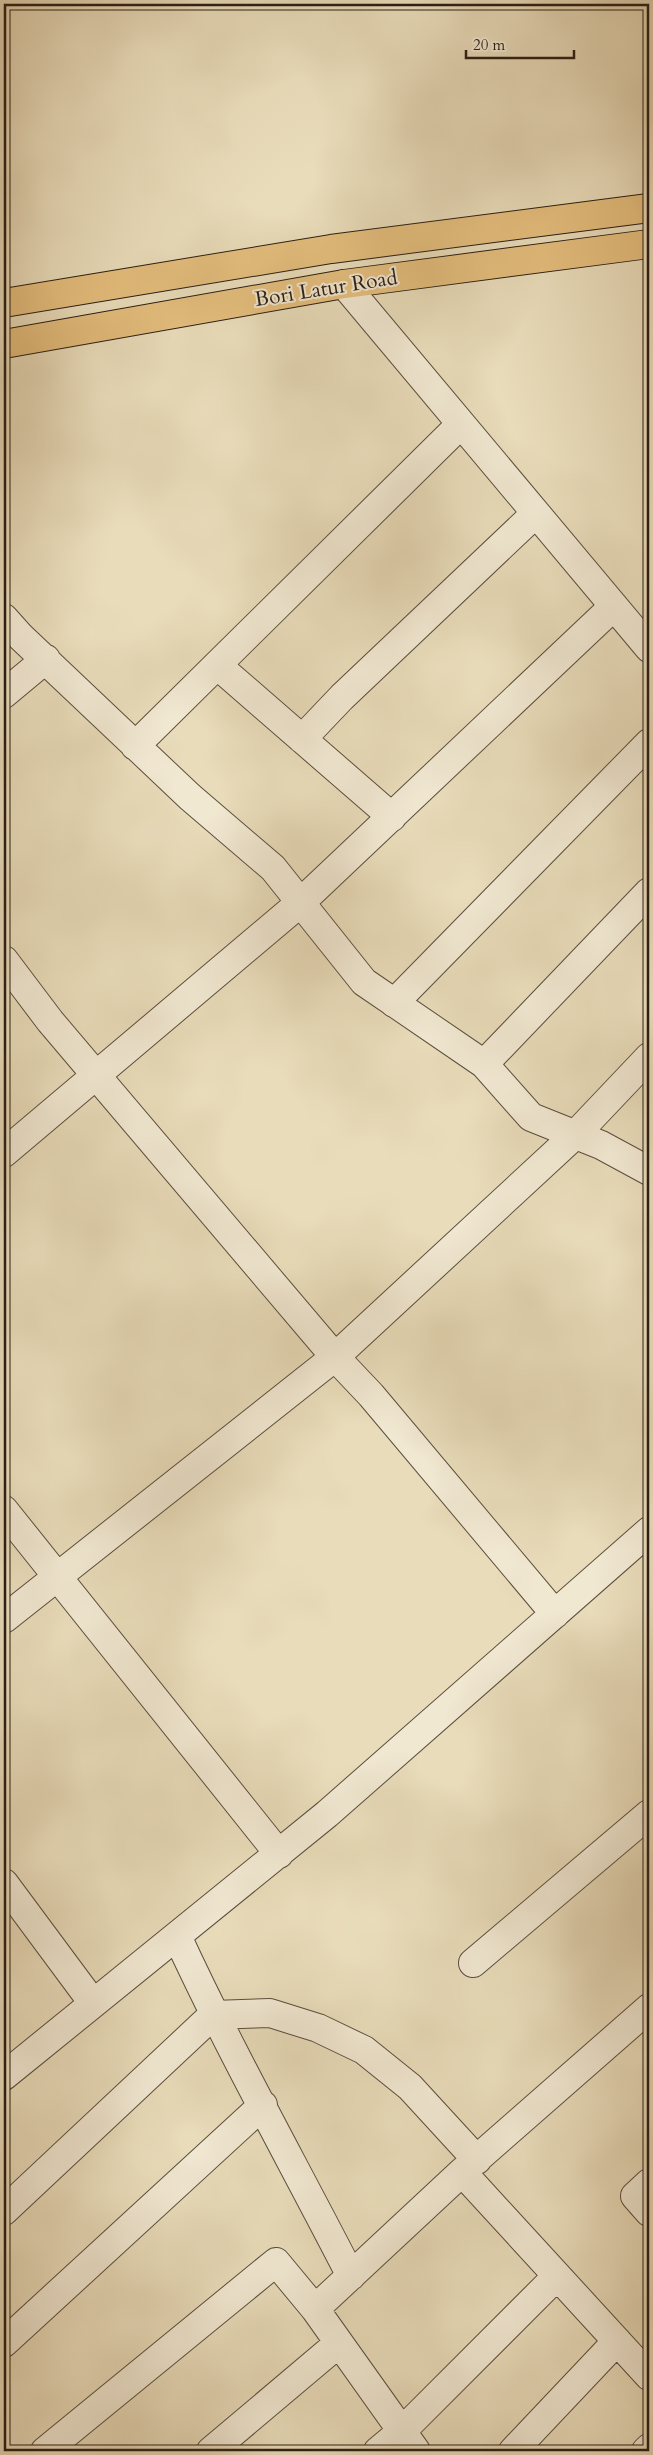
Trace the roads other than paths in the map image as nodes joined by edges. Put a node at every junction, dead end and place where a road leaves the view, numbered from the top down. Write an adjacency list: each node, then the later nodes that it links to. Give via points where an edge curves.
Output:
1 (649, 208): 4 (main road, Bori Latur Road, via 331,249)
2 (649, 244): 3 (main road, Bori Latur Road)
3 (344, 284): 5 (main road, Bori Latur Road); 6 (street)
4 (4, 304)
5 (4, 344)
6 (460, 425): 7 (street); 12 (street)
7 (535, 514): 8 (street); 14 (street)
8 (614, 606): 10 (street); 17 (street)
9 (4, 618): 11 (street)
10 (649, 648)
11 (46, 660): 13 (street); 16 (street)
12 (217, 665): 14 (street); 16 (street)
13 (4, 694)
14 (302, 738): 17 (street)
15 (649, 743): 21 (street)
16 (135, 746): 19 (street, via 273,868)
17 (392, 817): 19 (street)
18 (649, 892): 23 (street)
19 (300, 903): 21 (street, via 364,982); 24 (street)
20 (4, 960): 24 (street, via 50,1021)
21 (394, 1003): 23 (street)
22 (649, 1057): 25 (street)
23 (484, 1064): 25 (street, via 531,1117)
24 (98, 1076): 26 (street); 28 (street)
25 (576, 1134): 27 (street); 28 (street)
26 (4, 1153)
27 (649, 1171)
28 (335, 1357): 31 (street); 32 (street, via 371,1395)
29 (4, 1510): 31 (street)
30 (649, 1531): 32 (street)
31 (56, 1576): 33 (street); 35 (street)
32 (555, 1614): 35 (street)
33 (4, 1619)
34 (649, 1814): 38 (street)
35 (279, 1854): 37 (street)
36 (4, 1883): 39 (street)
37 (177, 1936): 39 (street); 41 (street)
38 (473, 1963)
39 (93, 2004): 42 (street)
40 (649, 2008): 44 (street)
41 (213, 2015): 43 (street); 44 (street, via 270,2013 318,2028 364,2050 410,2087); 46 (street)
42 (4, 2076)
43 (263, 2104): 48 (street); 53 (street)
44 (469, 2166): 48 (street); 49 (street)
45 (649, 2183): 47 (street, via 635,2196)
46 (4, 2211)
47 (649, 2212)
48 (351, 2276): 50 (street)
49 (557, 2276): 51 (street); 55 (street)
50 (315, 2308): 52 (street); 57 (street, via 276,2262)
51 (617, 2341): 54 (street); 60 (street)
52 (339, 2342): 55 (street); 58 (street)
53 (4, 2343)
54 (649, 2376)
55 (409, 2441): 59 (street)
56 (649, 2448): 61 (street)
57 (44, 2451)
58 (211, 2451)
59 (378, 2451)
60 (513, 2451)
61 (646, 2451)

